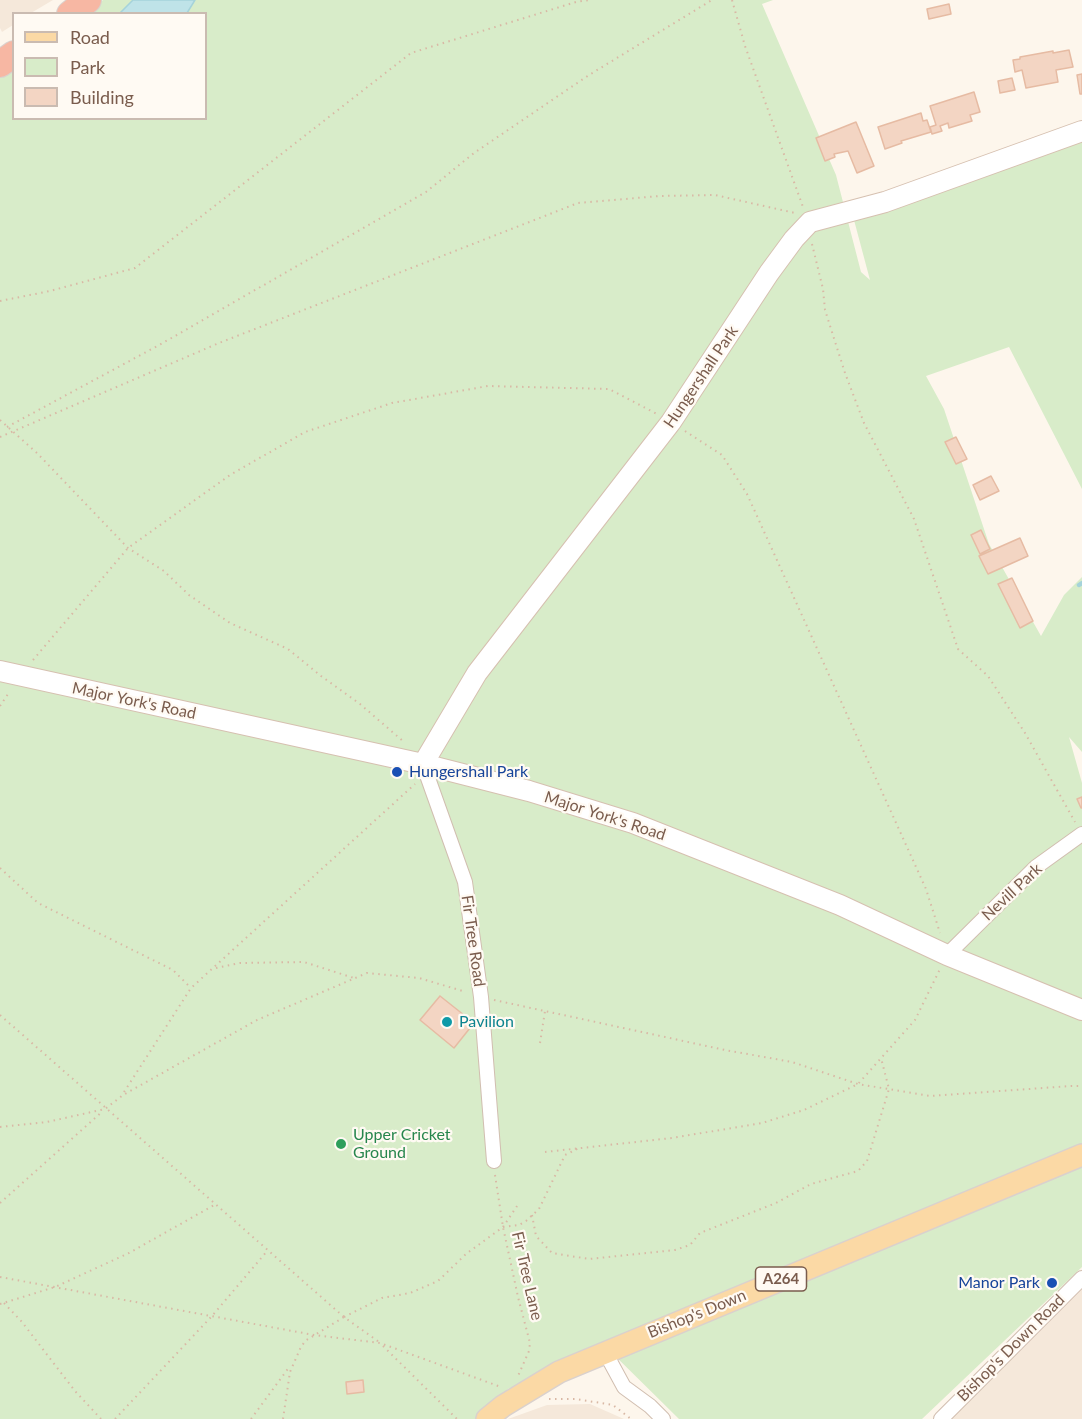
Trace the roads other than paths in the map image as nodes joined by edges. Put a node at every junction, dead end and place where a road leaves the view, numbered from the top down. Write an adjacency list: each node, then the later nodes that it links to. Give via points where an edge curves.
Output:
1 (88, 0): 2 (highway)
2 (73, 12)
3 (1082, 130): 5 (street, Hungershall Park, via 885,202 810,222 770,273 671,422 477,673)
4 (0, 671): 5 (street, Major York's Road)
5 (423, 764): 7 (street, Major York's Road, via 633,823 840,905); 10 (street, Fir Tree Road, via 465,882 481,997)
6 (1082, 834): 7 (street, Nevill Park, via 1036,867)
7 (947, 955): 8 (street, Major York's Road)
8 (1082, 1010)
9 (1082, 1155): 12 (main road, Bishop's Down / A264)
10 (494, 1161)
11 (1082, 1278): 15 (street, Bishop's Down Road)
12 (605, 1352): 13 (main road, Bishop's Down / A264, via 560,1372); 14 (street, via 624,1387)
13 (495, 1412)
14 (663, 1419)
15 (941, 1419)

